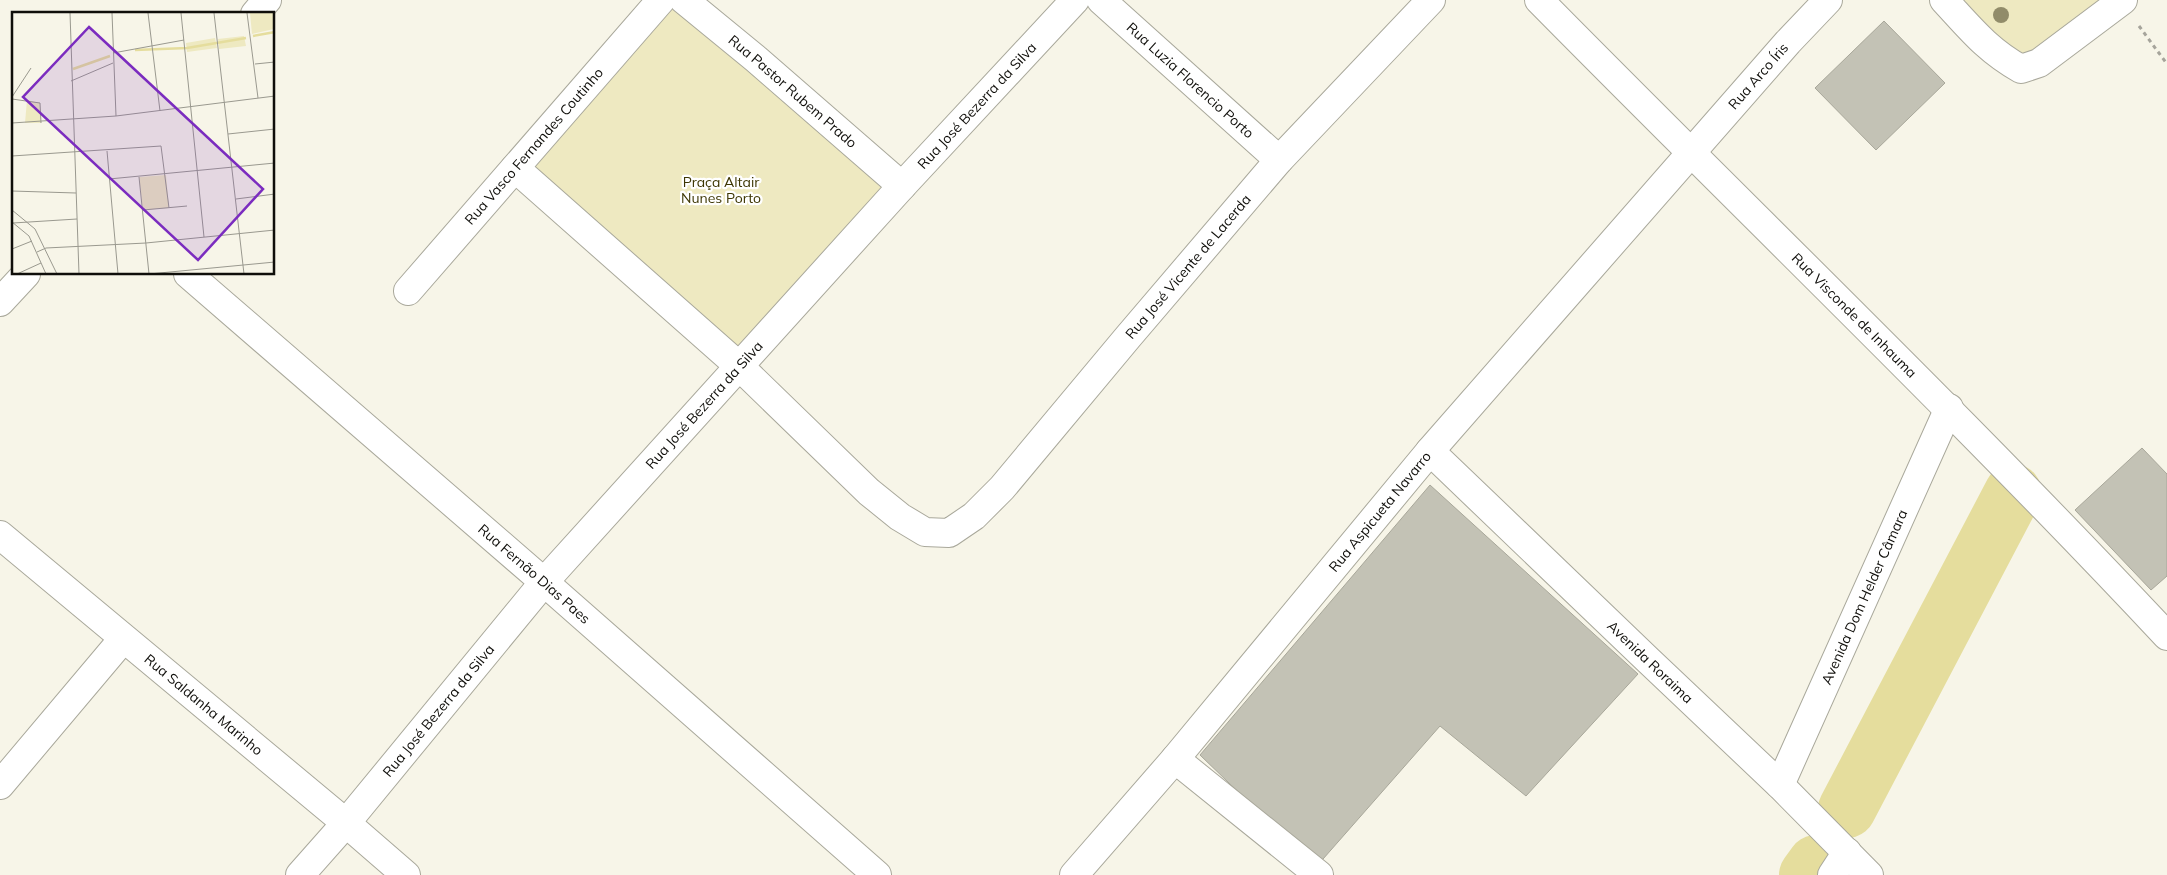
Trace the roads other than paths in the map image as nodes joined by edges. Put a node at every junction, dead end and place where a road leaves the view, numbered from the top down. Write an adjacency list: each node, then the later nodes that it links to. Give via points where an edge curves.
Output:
1 (267, 0): 11 (street)
2 (661, 0): 14 (street, Rua Vasco Fernandes Coutinho)
3 (684, 0): 15 (street, Rua Pastor Rubem Prado)
4 (1075, 0): 15 (street, Rua José Bezerra da Silva)
5 (1101, 0): 13 (street, Rua Luzia Florencio Porto)
6 (1431, 0): 13 (street, Rua José Vicente de Lacerda)
7 (1539, 0): 12 (street, Rua Visconde de Inhauma)
8 (1828, 0): 12 (street, Rua Arco Íris)
9 (1944, 0): 10 (street, via 1983,43 1999,57 2021,69 2040,63)
10 (2122, 1)
11 (257, 12)
12 (1691, 154): 21 (street, Rua Visconde de Inhauma); 22 (street, Rua Aspicueta Navarro)
13 (1279, 160): 20 (street, Rua José Vicente de Lacerda, via 1002,488 974,516 949,533 925,532 900,517 869,492)
14 (515, 168): 18 (street, Rua Vasco Fernandes Coutinho); 20 (street)
15 (902, 186): 20 (street, Rua José Bezerra da Silva)
16 (25, 275): 19 (street)
17 (189, 275): 24 (street, Rua Fernão Dias Paes)
18 (408, 291)
19 (0, 302)
20 (739, 366): 24 (street, Rua José Bezerra da Silva)
21 (1949, 408): 25 (street, Rua Visconde de Inhauma); 29 (street, Avenida Dom Helder Câmara)
22 (1430, 451): 27 (street, Rua Aspicueta Navarro); 29 (street, Avenida Roraima)
23 (0, 535): 26 (street, Rua Saldanha Marinho)
24 (544, 582): 30 (street, Rua José Bezerra da Silva); 34 (street, Rua Fernão Dias Paes)
25 (2167, 636)
26 (124, 639): 28 (street); 30 (street, Rua Saldanha Marinho)
27 (1175, 759): 35 (street, Rua Aspicueta Navarro); 36 (street)
28 (0, 785)
29 (1780, 785): 31 (street, Avenida Roraima)
30 (346, 823): 32 (street, Rua José Bezerra da Silva); 33 (street, Rua Saldanha Marinho)
31 (1847, 852): 37 (street); 38 (street, Avenida Roraima)
32 (300, 875)
33 (406, 875)
34 (877, 875)
35 (1074, 875)
36 (1319, 875)
37 (1832, 875)
38 (1869, 875)

